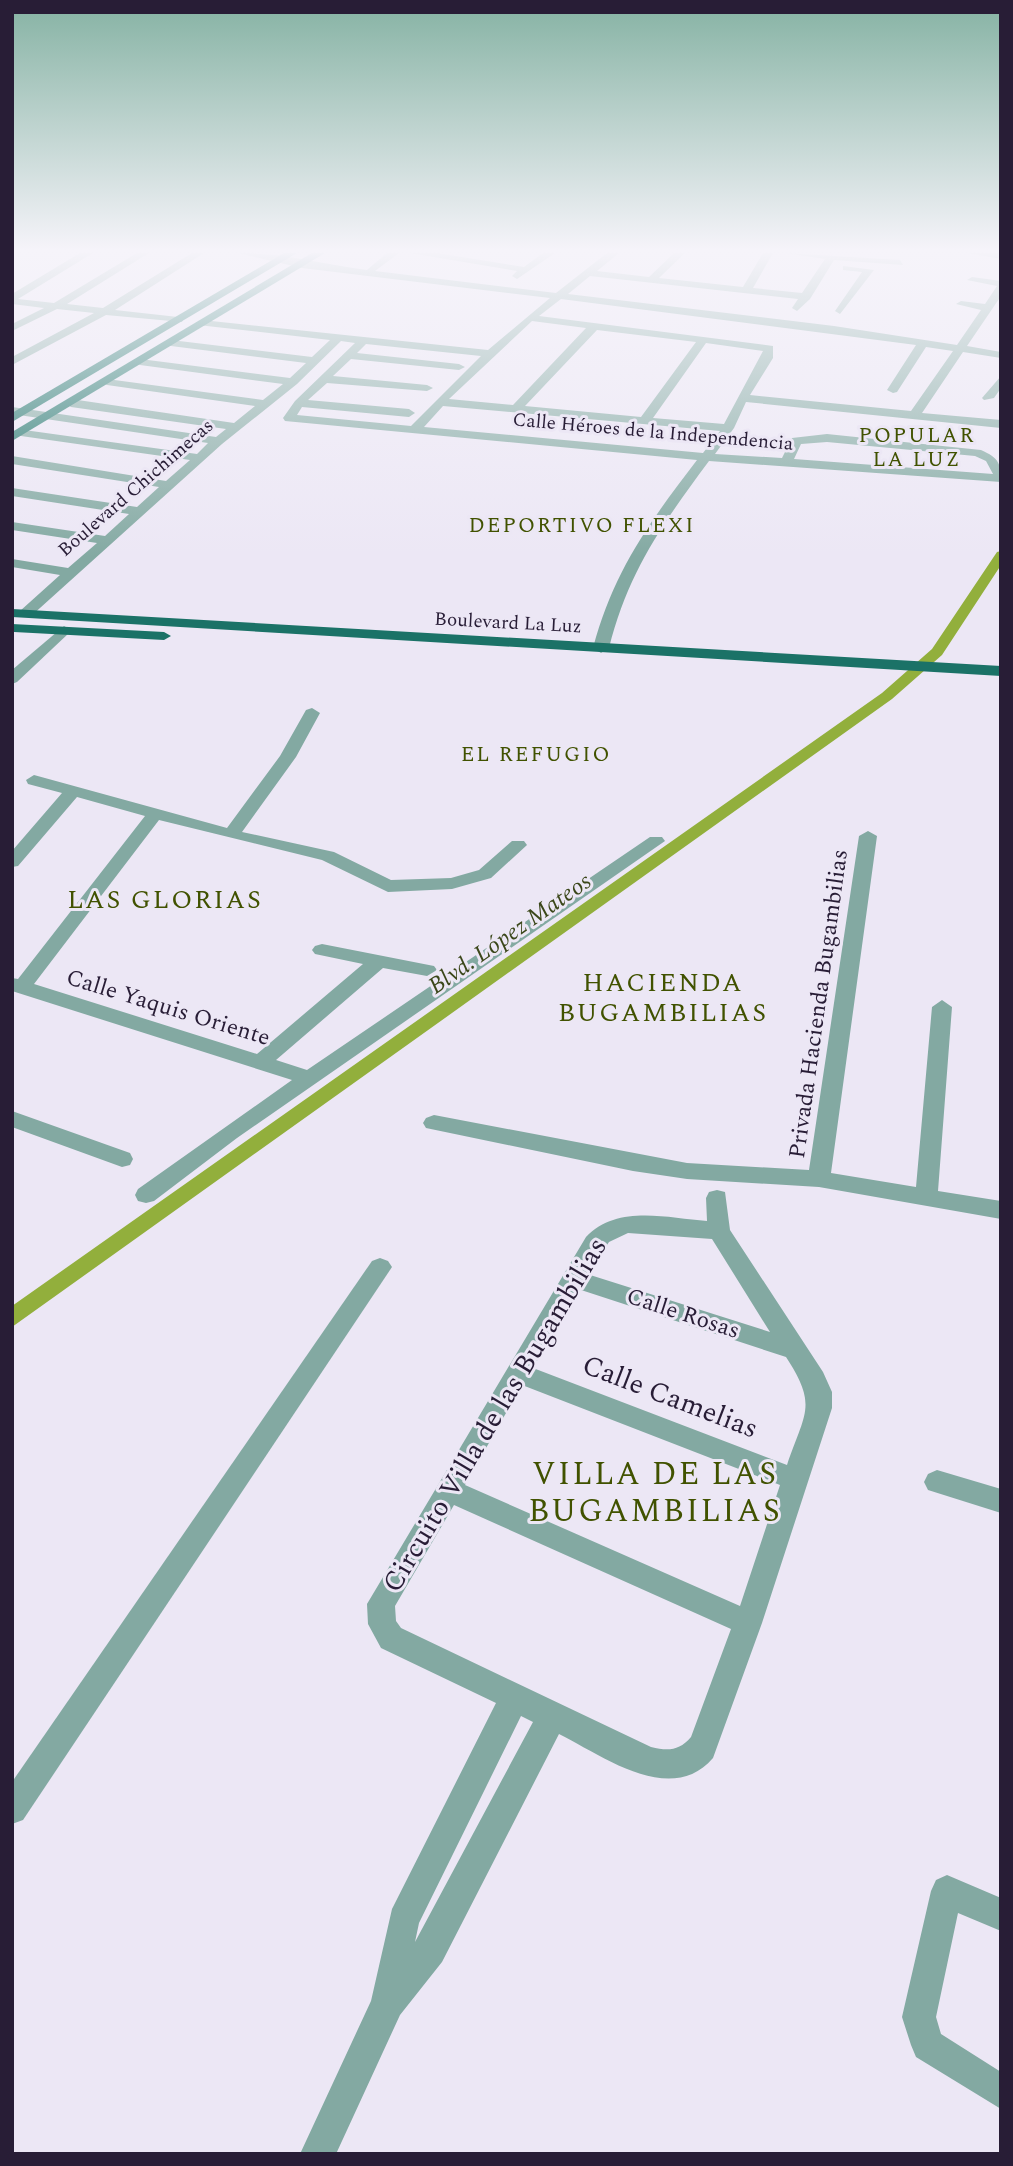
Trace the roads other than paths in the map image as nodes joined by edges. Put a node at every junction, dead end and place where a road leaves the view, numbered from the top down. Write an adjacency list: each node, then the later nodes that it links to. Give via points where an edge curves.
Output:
1 (121, 354): 17 (main road)
2 (153, 354): 12 (main road)
3 (256, 354): 13 (street)
4 (323, 354): 13 (street, Boulevard Chichimecas)
5 (491, 354): 24 (street)
6 (568, 354): 28 (street)
7 (693, 354): 35 (street)
8 (767, 354): 22 (street)
9 (916, 354): 21 (street)
10 (956, 354): 32 (street)
11 (349, 355): 14 (street); 15 (street)
12 (140, 362): 18 (main road); 19 (street)
13 (316, 362): 19 (street, Boulevard Chichimecas)
14 (459, 367)
15 (325, 379): 20 (street); 26 (street)
16 (1001, 379): 23 (street)
17 (74, 382): 29 (main road); 31 (main road, via 69,392 44,406)
18 (107, 382): 25 (main road); 27 (street)
19 (293, 382): 27 (street, Boulevard Chichimecas)
20 (427, 388)
21 (893, 390)
22 (742, 398): 32 (street); 38 (street)
23 (988, 398)
24 (441, 402): 28 (street); 39 (street)
25 (71, 403): 31 (main road); 37 (street)
26 (299, 403): 30 (street); 34 (street)
27 (267, 404): 33 (street, Boulevard Chichimecas)
28 (515, 410): 35 (street)
29 (16, 413): 31 (street)
30 (409, 413)
31 (48, 416): 40 (main road); 41 (street)
32 (914, 416): 36 (street)
33 (249, 418): 34 (street, Calle Héroes de la Independencia); 37 (street, Boulevard Chichimecas)
34 (296, 420): 39 (street, Calle Héroes de la Independencia)
35 (644, 421): 38 (street)
36 (1001, 424)
37 (237, 427): 41 (street, Boulevard Chichimecas)
38 (728, 428): 42 (street)
39 (415, 429): 42 (street, Calle Héroes de la Independencia)
40 (17, 435): 43 (street)
41 (218, 441): 43 (street, Boulevard Chichimecas)
42 (709, 457): 45 (street, Calle Héroes de la Independencia); 57 (street, via 651,529 612,606)
43 (202, 458): 47 (street, Boulevard Chichimecas)
44 (12, 460): 47 (street)
45 (786, 463): 46 (street, Calle Héroes de la Independencia); 46 (street, via 796,441 827,438 977,453 991,459)
46 (1001, 478)
47 (170, 485): 49 (street, Boulevard Chichimecas)
48 (12, 492): 49 (street)
49 (137, 511): 51 (street, Boulevard Chichimecas)
50 (12, 526): 51 (street)
51 (107, 540): 53 (street, Boulevard Chichimecas)
52 (12, 563): 53 (street)
53 (68, 572): 54 (street, Boulevard Chichimecas)
54 (18, 614): 57 (main road, Boulevard La Luz)
55 (12, 628): 56 (main road, Boulevard La Luz)
56 (64, 631): 58 (main road, Boulevard La Luz, via 924,680); 59 (street)
57 (601, 648): 58 (main road, Boulevard La Luz, via 940,667)
58 (998, 677)
59 (12, 679)
60 (312, 713): 64 (street, via 288,757)
61 (34, 780): 62 (street)
62 (74, 791): 63 (street); 68 (street)
63 (156, 813): 64 (street); 72 (street)
64 (231, 835): 67 (street, via 328,856 388,886 452,883 485,874)
65 (868, 836): 79 (street, Privada Hacienda Bugambilias)
66 (656, 841): 75 (street)
67 (517, 845)
68 (12, 862)
69 (322, 950): 70 (street)
70 (379, 961): 71 (street); 74 (street)
71 (427, 970)
72 (17, 986): 74 (street, Calle Yaquis Oriente)
73 (942, 1007): 81 (street)
74 (261, 1062): 75 (street, Calle Yaquis Oriente)
75 (310, 1078): 80 (street)
76 (12, 1119): 78 (street)
77 (433, 1123): 79 (street, via 662,1168)
78 (122, 1159)
79 (819, 1179): 81 (street)
80 (146, 1195)
81 (926, 1196): 83 (street)
82 (717, 1198): 84 (street, Circuito Villa de las Bugambilias)
83 (1001, 1210)
84 (719, 1231): 86 (street, Circuito Villa de las Bugambilias, via 617,1224 604,1230); 87 (street, Circuito Villa de las Bugambilias)
85 (380, 1267): 96 (street)
86 (572, 1278): 87 (street, Calle Rosas); 88 (street, Circuito Villa de las Bugambilias)
87 (794, 1349): 89 (street, Circuito Villa de las Bugambilias, via 814,1379 820,1408)
88 (519, 1373): 89 (street, Calle Camelias); 91 (street, Circuito Villa de las Bugambilias)
89 (797, 1480): 93 (street, Circuito Villa de las Bugambilias)
90 (937, 1482): 92 (street)
91 (449, 1490): 93 (street); 94 (street, Circuito Villa de las Bugambilias, via 386,1594 381,1604 382,1624 391,1638)
92 (1001, 1501)
93 (748, 1623): 95 (street, Circuito Villa de las Bugambilias, via 702,1747 693,1759 680,1765 649,1762)
94 (514, 1698): 95 (street, Circuito Villa de las Bugambilias); 98 (street, via 403,1920)
95 (552, 1716): 98 (street, via 430,1950)
96 (12, 1809)
97 (1001, 1915): 99 (street, via 947,1891 919,2017 928,2045)
98 (388, 2003): 100 (street)
99 (1001, 2092)
100 (318, 2154)

